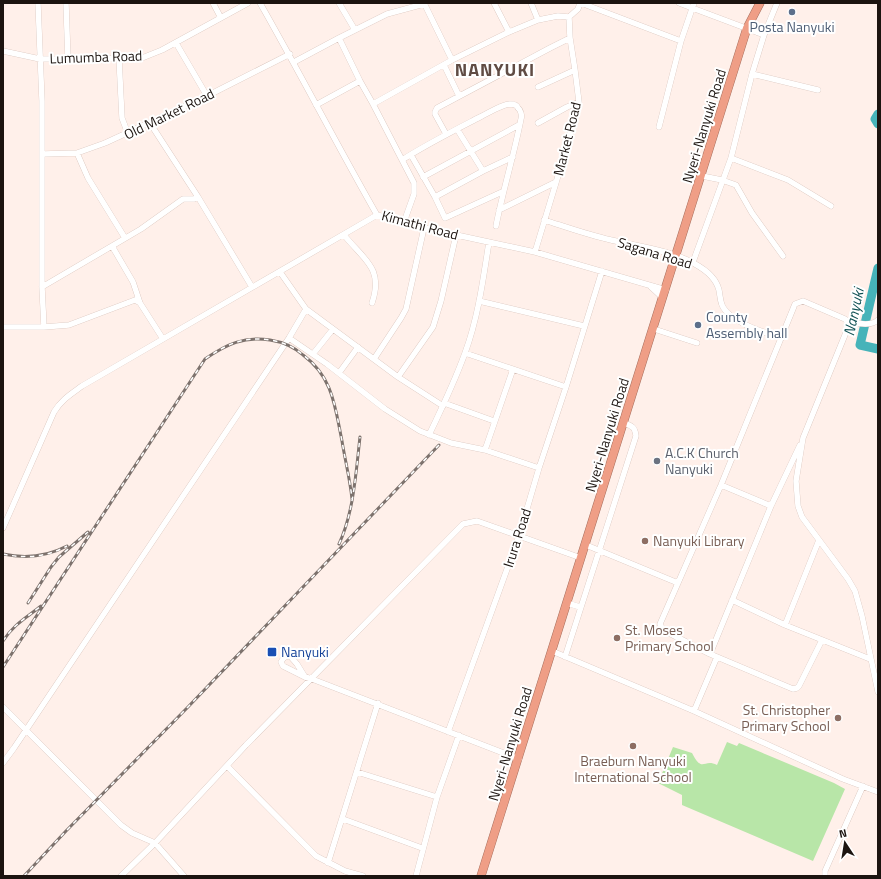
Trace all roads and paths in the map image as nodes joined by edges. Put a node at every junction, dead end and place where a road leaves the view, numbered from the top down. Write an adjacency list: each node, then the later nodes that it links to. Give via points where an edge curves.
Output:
1 (38, 3): 29 (street)
2 (66, 3): 30 (street)
3 (212, 3): 16 (street)
4 (248, 3): 16 (street, Lumumba Road)
5 (260, 3): 27 (street, Kimathi Road)
6 (340, 3): 19 (street)
7 (494, 3): 20 (street)
8 (531, 3): 17 (street)
9 (581, 3): 15 (street); 24 (street)
10 (679, 3): 14 (street)
11 (760, 3): 18 (highway, Nyeri-Nanyuki Road)
12 (777, 3): 21 (street)
13 (424, 4): 19 (street, via 391,13); 31 (street)
14 (693, 5): 18 (street); 24 (street)
15 (569, 17): 17 (street, via 558,16); 23 (street, Market Road)
16 (221, 18): 25 (street, Lumumba Road)
17 (538, 20): 20 (street)
18 (747, 28): 21 (street); 60 (highway, Nyeri-Nanyuki Road)
19 (354, 30): 22 (street)
20 (509, 32): 31 (street)
21 (764, 35): 35 (street)
22 (339, 38): 32 (street); 36 (street)
23 (570, 38): 34 (street, Market Road); 40 (street)
24 (682, 41): 47 (street)
25 (176, 43): 28 (street, Lumumba Road, via 142,58); 39 (street)
26 (3, 51): 29 (street, Lumumba Road)
27 (290, 54): 32 (street, Kimathi Road); 39 (street, Old Market Road)
28 (119, 58): 30 (street, Lumumba Road); 49 (street, via 122,118)
29 (40, 59): 30 (street, Lumumba Road); 53 (street)
30 (68, 60)
31 (452, 60): 33 (street)
32 (294, 62): 43 (street, Kimathi Road)
33 (444, 65): 40 (street); 42 (street)
34 (575, 70): 37 (street); 41 (street, Market Road)
35 (752, 74): 38 (street); 56 (street)
36 (360, 81): 42 (street); 43 (street)
37 (538, 87)
38 (818, 90)
39 (207, 96): 44 (street, Old Market Road)
40 (460, 96): 50 (street, via 435,110)
41 (579, 102): 45 (street); 62 (street, Market Road)
42 (373, 104): 57 (street)
43 (316, 105): 68 (street, Kimathi Road)
44 (150, 123): 49 (street, Old Market Road); 64 (street)
45 (538, 123)
46 (519, 125): 48 (street, via 519,108 511,104); 51 (street); 55 (street)
47 (659, 127)
48 (457, 129): 50 (street); 51 (street)
49 (128, 134): 52 (street, Old Market Road)
50 (446, 134): 54 (street)
51 (470, 151): 58 (street); 59 (street)
52 (77, 153): 53 (street, Old Market Road); 75 (street, via 88,178)
53 (43, 154): 85 (street)
54 (411, 155): 57 (street); 59 (street)
55 (513, 157): 58 (street); 63 (street)
56 (730, 158): 61 (street); 66 (street, via 788,180)
57 (402, 160): 70 (street, via 414,188)
58 (483, 171): 65 (street)
59 (423, 176): 65 (street)
60 (702, 176): 61 (street); 79 (highway, Nyeri-Nanyuki Road)
61 (722, 180): 80 (street, via 736,185 752,213); 81 (street)
62 (556, 182): 67 (street); 69 (street, Market Road)
63 (502, 192): 65 (street, via 446,218); 67 (street)
64 (198, 197): 75 (street, via 183,199); 86 (street)
65 (435, 197)
66 (831, 206)
67 (499, 210): 71 (street)
68 (377, 215): 70 (street, Kimathi Road); 73 (street)
69 (544, 220): 78 (street, Market Road); 79 (street, Sagana Road)
70 (404, 222): 72 (street, Kimathi Road)
71 (496, 226)
72 (424, 228): 74 (street, Kimathi Road); 107 (street, via 406,309)
73 (344, 235): 83 (street); 91 (street, via 372,268 376,277)
74 (456, 235): 76 (street, Kimathi Road); 110 (street, via 433,327)
75 (125, 238): 77 (street)
76 (490, 242): 78 (street, Kimathi Road); 89 (street)
77 (112, 246): 85 (street); 90 (street, via 133,282)
78 (535, 252): 82 (street, Kimathi Road)
79 (676, 256): 81 (street, Sagana Road); 87 (highway, Nyeri-Nanyuki Road)
80 (783, 256)
81 (693, 262): 101 (street, Sagana Road, via 715,280 722,306 734,318 757,330)
82 (602, 271): 84 (street, Kimathi Road); 95 (street, Irura Road)
83 (280, 272): 86 (street); 92 (street)
84 (650, 286): 87 (street, Kimathi Road); 88 (street, Kimathi Road)
85 (42, 287): 97 (street)
86 (252, 287): 102 (street)
87 (666, 290): 88 (highway, Nyeri-Nanyuki Road)
88 (663, 298): 99 (highway, Nyeri-Nanyuki Road)
89 (479, 301): 95 (street); 105 (street)
90 (140, 303): 97 (street, via 130,301 73,324); 102 (street)
91 (372, 303)
92 (306, 309): 98 (street); 100 (street)
93 (878, 320): 94 (street, via 868,324)
94 (847, 321): 101 (street, via 800,301 795,304); 116 (street, via 847,330)
95 (584, 326): 111 (street, Irura Road)
96 (3, 327): 97 (street)
97 (44, 327)
98 (333, 329): 104 (street); 106 (street)
99 (654, 329): 103 (street); 114 (highway, Nyeri-Nanyuki Road)
100 (289, 338): 106 (street); 144 (street)
101 (782, 338): 119 (street)
102 (163, 339): 121 (street, via 82,386 61,402 54,412)
103 (697, 342)
104 (358, 347): 107 (street); 109 (street)
105 (465, 353): 108 (street); 112 (street)
106 (313, 354): 109 (street)
107 (374, 358): 110 (street)
108 (513, 369): 111 (street); 113 (street)
109 (339, 373): 115 (street, via 385,409)
110 (398, 377): 112 (street)
111 (566, 387): 118 (street, Irura Road)
112 (444, 404): 113 (street); 115 (street)
113 (494, 421): 117 (street)
114 (624, 423): 124 (highway, Nyeri-Nanyuki Road); 125 (street, via 633,426 636,436)
115 (429, 435): 117 (street, via 451,443)
116 (803, 438): 120 (street); 123 (street, via 796,481 798,506 802,517)
117 (485, 450): 118 (street)
118 (539, 468): 122 (street, Irura Road)
119 (721, 485): 120 (street); 127 (street)
120 (772, 506): 128 (street)
121 (3, 528)
122 (519, 536): 126 (street); 139 (street, via 477,521 463,524); 145 (street, Irura Road)
123 (819, 540): 131 (street); 137 (street, via 855,592)
124 (586, 545): 125 (street); 126 (highway, Nyeri-Nanyuki Road)
125 (598, 551): 127 (street); 130 (street)
126 (581, 558): 129 (highway, Nyeri-Nanyuki Road)
127 (678, 583): 134 (street, via 661,620 661,628)
128 (732, 600): 131 (street); 134 (street)
129 (567, 603): 130 (street); 133 (highway, Nyeri-Nanyuki Road)
130 (580, 607): 135 (street)
131 (785, 625): 132 (street)
132 (822, 640): 136 (street, via 795,689); 137 (street)
133 (552, 652): 135 (street); 147 (highway, Nyeri-Nanyuki Road)
134 (710, 654): 136 (street)
135 (565, 657): 143 (street)
136 (717, 657): 143 (street)
137 (870, 659): 140 (street)
138 (305, 677): 139 (street)
139 (312, 679): 141 (street); 149 (street)
140 (878, 692)
141 (378, 703): 145 (street); 150 (street)
142 (3, 707): 144 (street)
143 (694, 711): 151 (street)
144 (26, 731): 148 (street); 155 (street, via 121,825 132,833)
145 (448, 732): 146 (street)
146 (459, 735): 147 (street); 153 (street)
147 (519, 758): 163 (highway, Nyeri-Nanyuki Road)
148 (3, 763)
149 (227, 766): 155 (street); 157 (street, via 316,856)
150 (357, 772): 153 (street); 154 (street)
151 (863, 786): 152 (street); 164 (street)
152 (878, 792)
153 (437, 797): 156 (street)
154 (343, 819): 156 (street); 157 (street)
155 (156, 843): 159 (street); 160 (street)
156 (422, 848): 162 (street)
157 (328, 863): 158 (street)
158 (344, 874): 161 (street)
159 (121, 876)
160 (184, 876)
161 (363, 876)
162 (416, 876)
163 (482, 876)
164 (825, 876)

